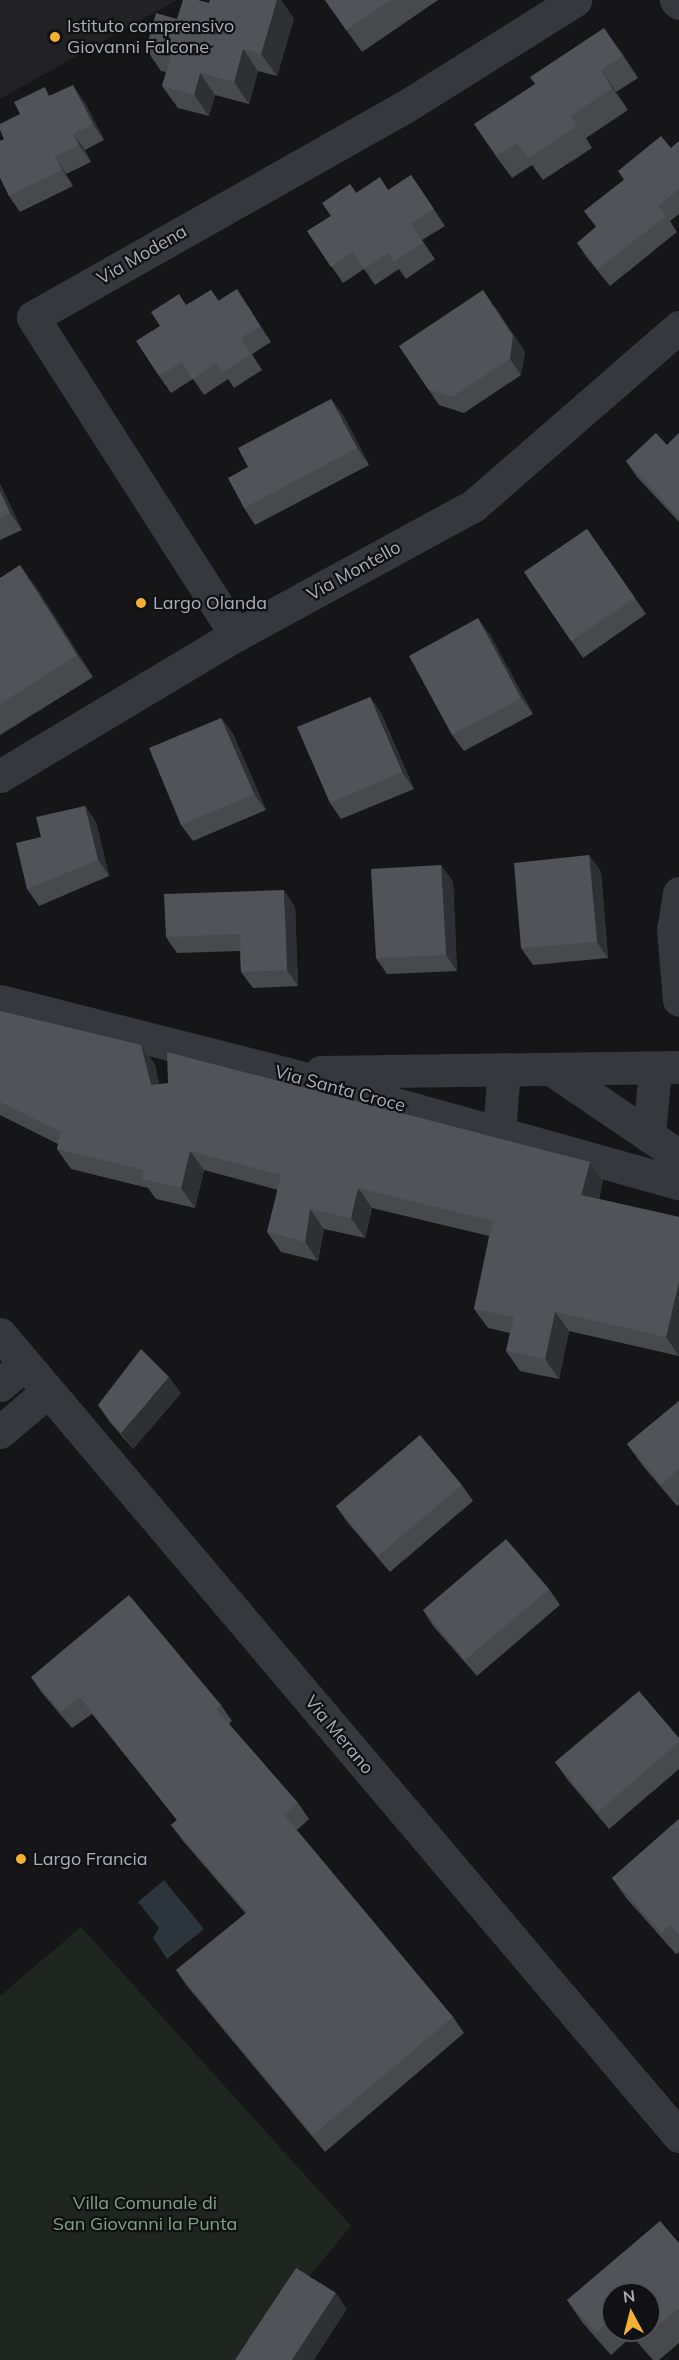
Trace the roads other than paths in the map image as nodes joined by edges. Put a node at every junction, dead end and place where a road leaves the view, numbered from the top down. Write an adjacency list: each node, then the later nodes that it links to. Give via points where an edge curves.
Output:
1 (575, 0): 3 (street, Via Modena, via 411,103 33,317)
2 (679, 327): 3 (street, Via Montello, via 473,506)
3 (236, 634): 4 (street, Via Montello)
4 (0, 776)
5 (679, 893): 6 (street, via 673,929)
6 (679, 1000)
7 (0, 1001): 11 (street, Via Santa Croce)
8 (667, 1067): 10 (street); 13 (street)
9 (504, 1069): 10 (street); 11 (street); 12 (street)
10 (551, 1069): 13 (street)
11 (284, 1073): 12 (street, Via Santa Croce)
12 (499, 1132): 15 (street, Via Santa Croce)
13 (649, 1136): 14 (street)
14 (679, 1156)
15 (679, 1183)
16 (0, 1334): 17 (street, Via Merano)
17 (24, 1364): 18 (street); 19 (street, Via Merano)
18 (0, 1385)
19 (48, 1391): 20 (street); 21 (street, Via Merano)
20 (0, 1432)
21 (679, 2136)

